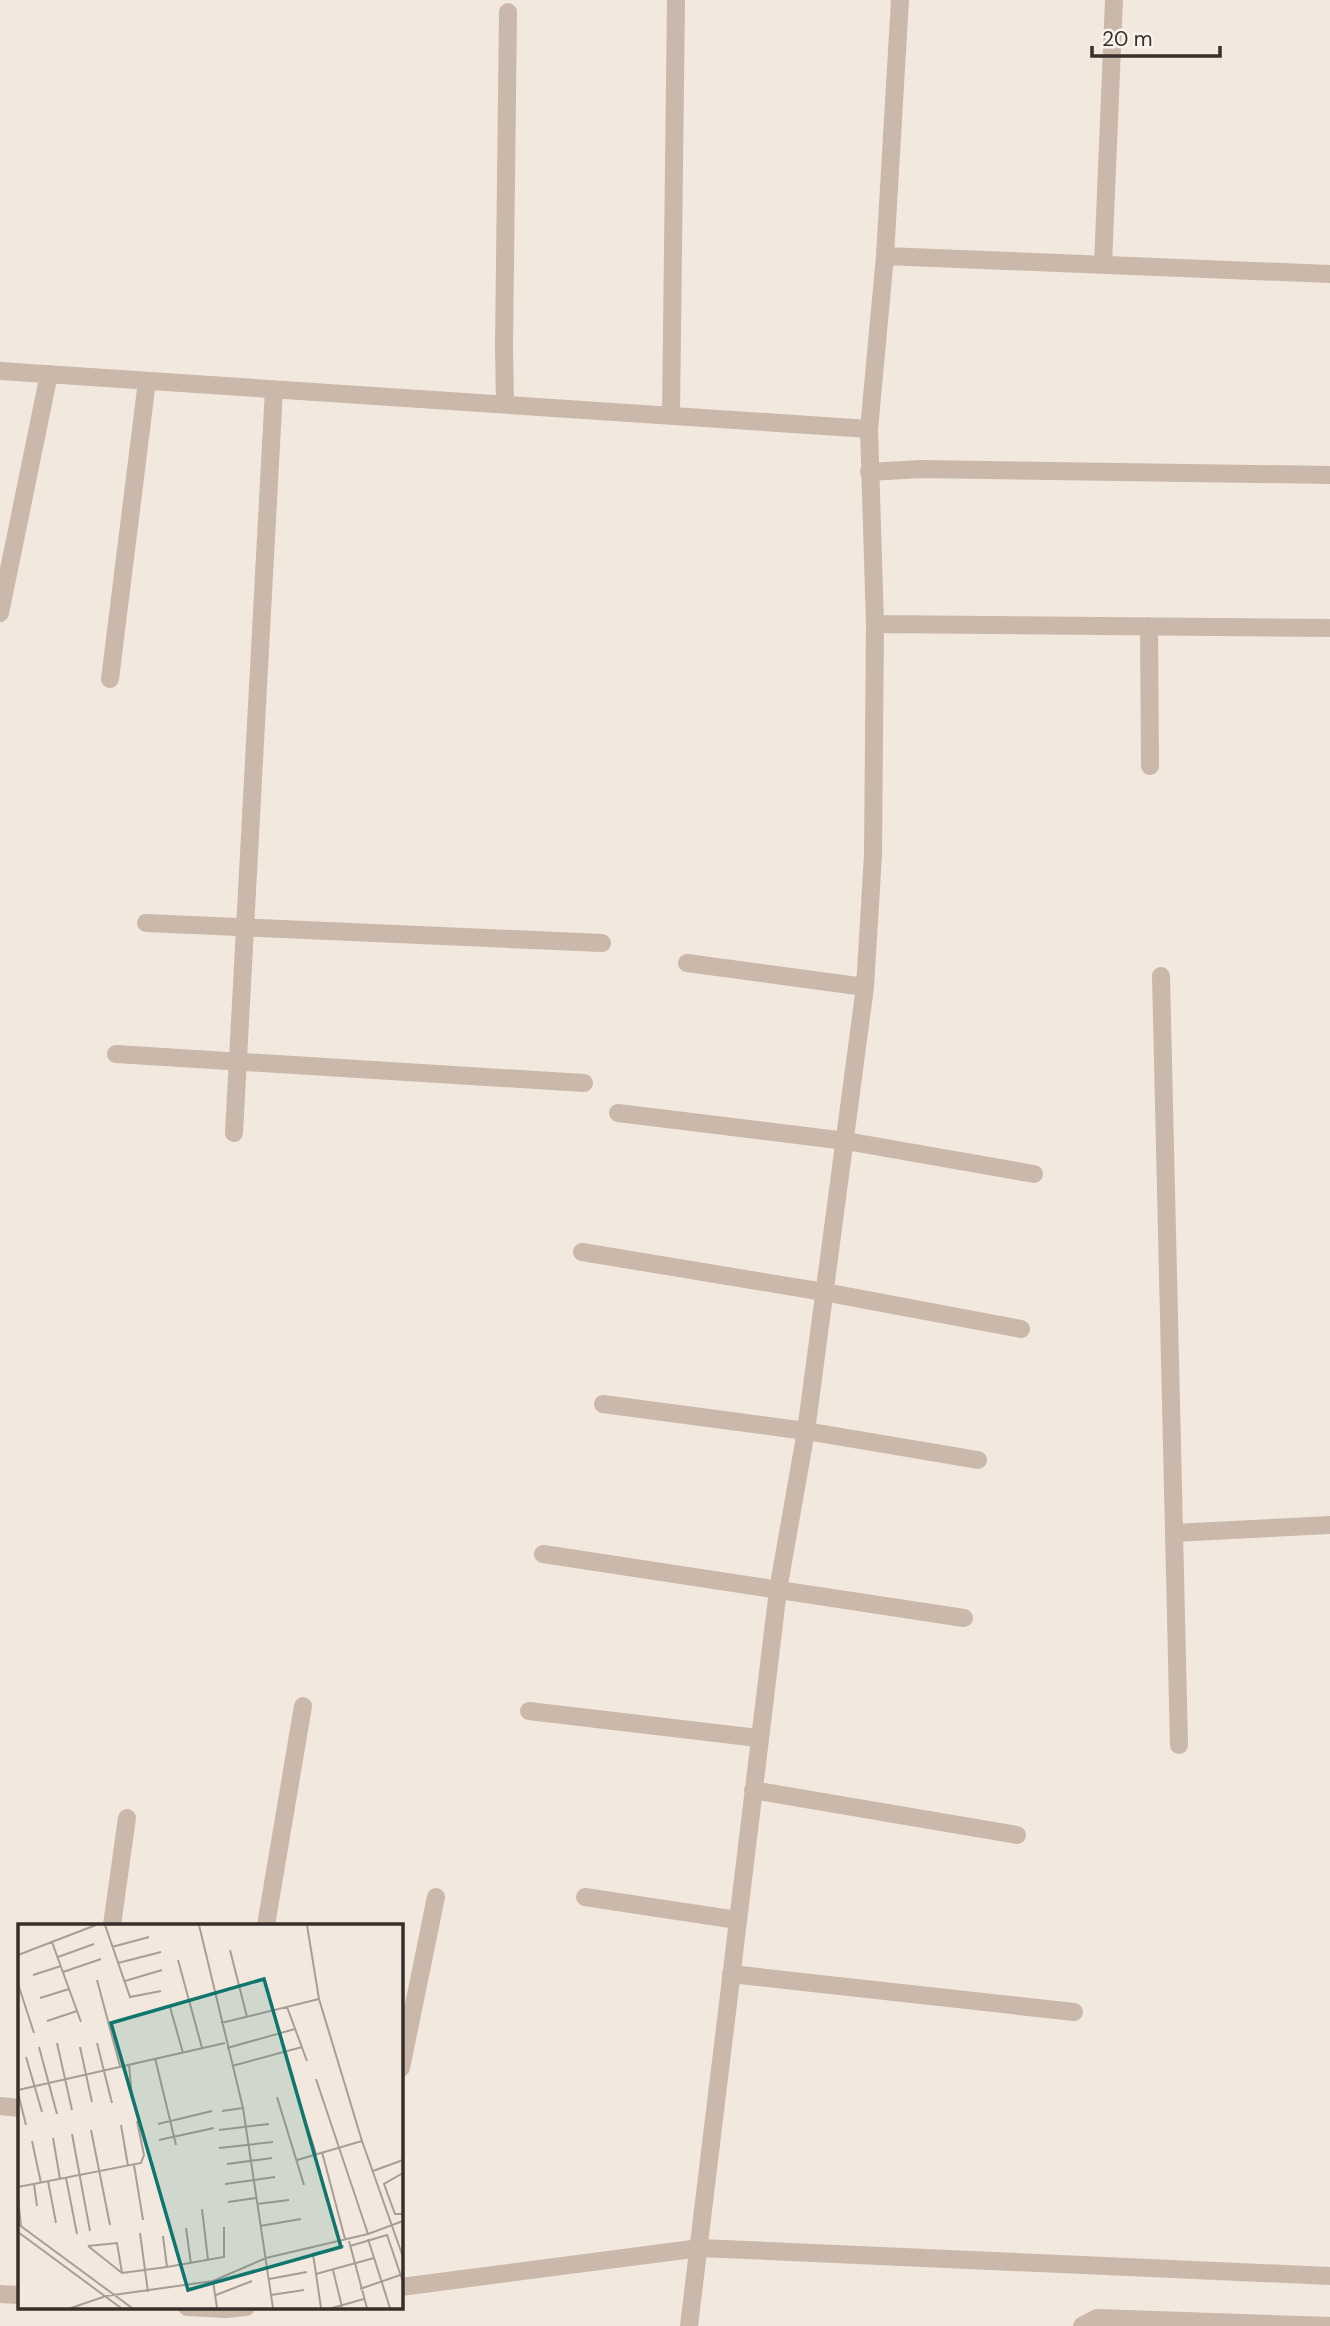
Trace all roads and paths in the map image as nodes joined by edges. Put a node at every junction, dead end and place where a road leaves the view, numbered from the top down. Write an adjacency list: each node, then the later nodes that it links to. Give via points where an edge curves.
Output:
1 (676, 0): 13 (street)
2 (900, 0): 5 (street)
3 (1114, 0): 6 (street)
4 (508, 12): 12 (street)
5 (885, 256): 6 (street); 14 (street)
6 (1103, 265): 7 (street)
7 (1330, 275)
8 (0, 371): 9 (street)
9 (49, 374): 10 (street); 17 (street)
10 (147, 381): 11 (street); 21 (street)
11 (274, 389): 12 (street); 24 (street)
12 (505, 404): 13 (street)
13 (671, 415): 14 (street)
14 (869, 429): 15 (street)
15 (869, 471): 16 (street); 18 (street)
16 (1330, 475)
17 (0, 613)
18 (875, 624): 19 (street); 28 (street, via 873,855)
19 (1149, 626): 20 (street); 22 (street)
20 (1330, 628)
21 (110, 678)
22 (1150, 766)
23 (146, 923): 24 (street)
24 (244, 927): 25 (street); 30 (street)
25 (602, 943)
26 (687, 963): 28 (street)
27 (1161, 976): 43 (street)
28 (865, 988): 34 (street)
29 (116, 1054): 30 (street)
30 (237, 1061): 31 (street); 33 (street)
31 (584, 1083)
32 (618, 1113): 34 (street)
33 (234, 1133)
34 (846, 1141): 35 (street); 37 (street)
35 (1034, 1174)
36 (582, 1252): 37 (street)
37 (824, 1292): 38 (street); 40 (street)
38 (1021, 1329)
39 (603, 1404): 40 (street)
40 (806, 1431): 41 (street); 45 (street)
41 (978, 1460)
42 (1330, 1525): 43 (street)
43 (1174, 1533): 50 (street)
44 (543, 1554): 45 (street)
45 (778, 1590): 46 (street); 49 (street)
46 (964, 1618)
47 (303, 1706): 58 (street)
48 (528, 1711): 49 (street)
49 (758, 1738): 51 (street)
50 (1179, 1745)
51 (753, 1790): 53 (street); 56 (street)
52 (127, 1818): 57 (street)
53 (1017, 1835)
54 (436, 1897): 61 (street)
55 (585, 1897): 56 (street)
56 (737, 1920): 59 (street)
57 (111, 1924)
58 (266, 1924)
59 (731, 1974): 60 (street); 64 (street)
60 (1074, 2012)
61 (402, 2063)
62 (0, 2106): 63 (street)
63 (18, 2108)
64 (700, 2248): 65 (street); 66 (street); 72 (street)
65 (1330, 2276)
66 (402, 2287)
67 (0, 2294): 68 (street)
68 (18, 2295)
69 (190, 2308): 71 (street)
70 (244, 2308): 71 (street)
71 (225, 2318)
72 (689, 2326)
73 (1082, 2326): 74 (street, via 1097,2318)
74 (1330, 2326)

